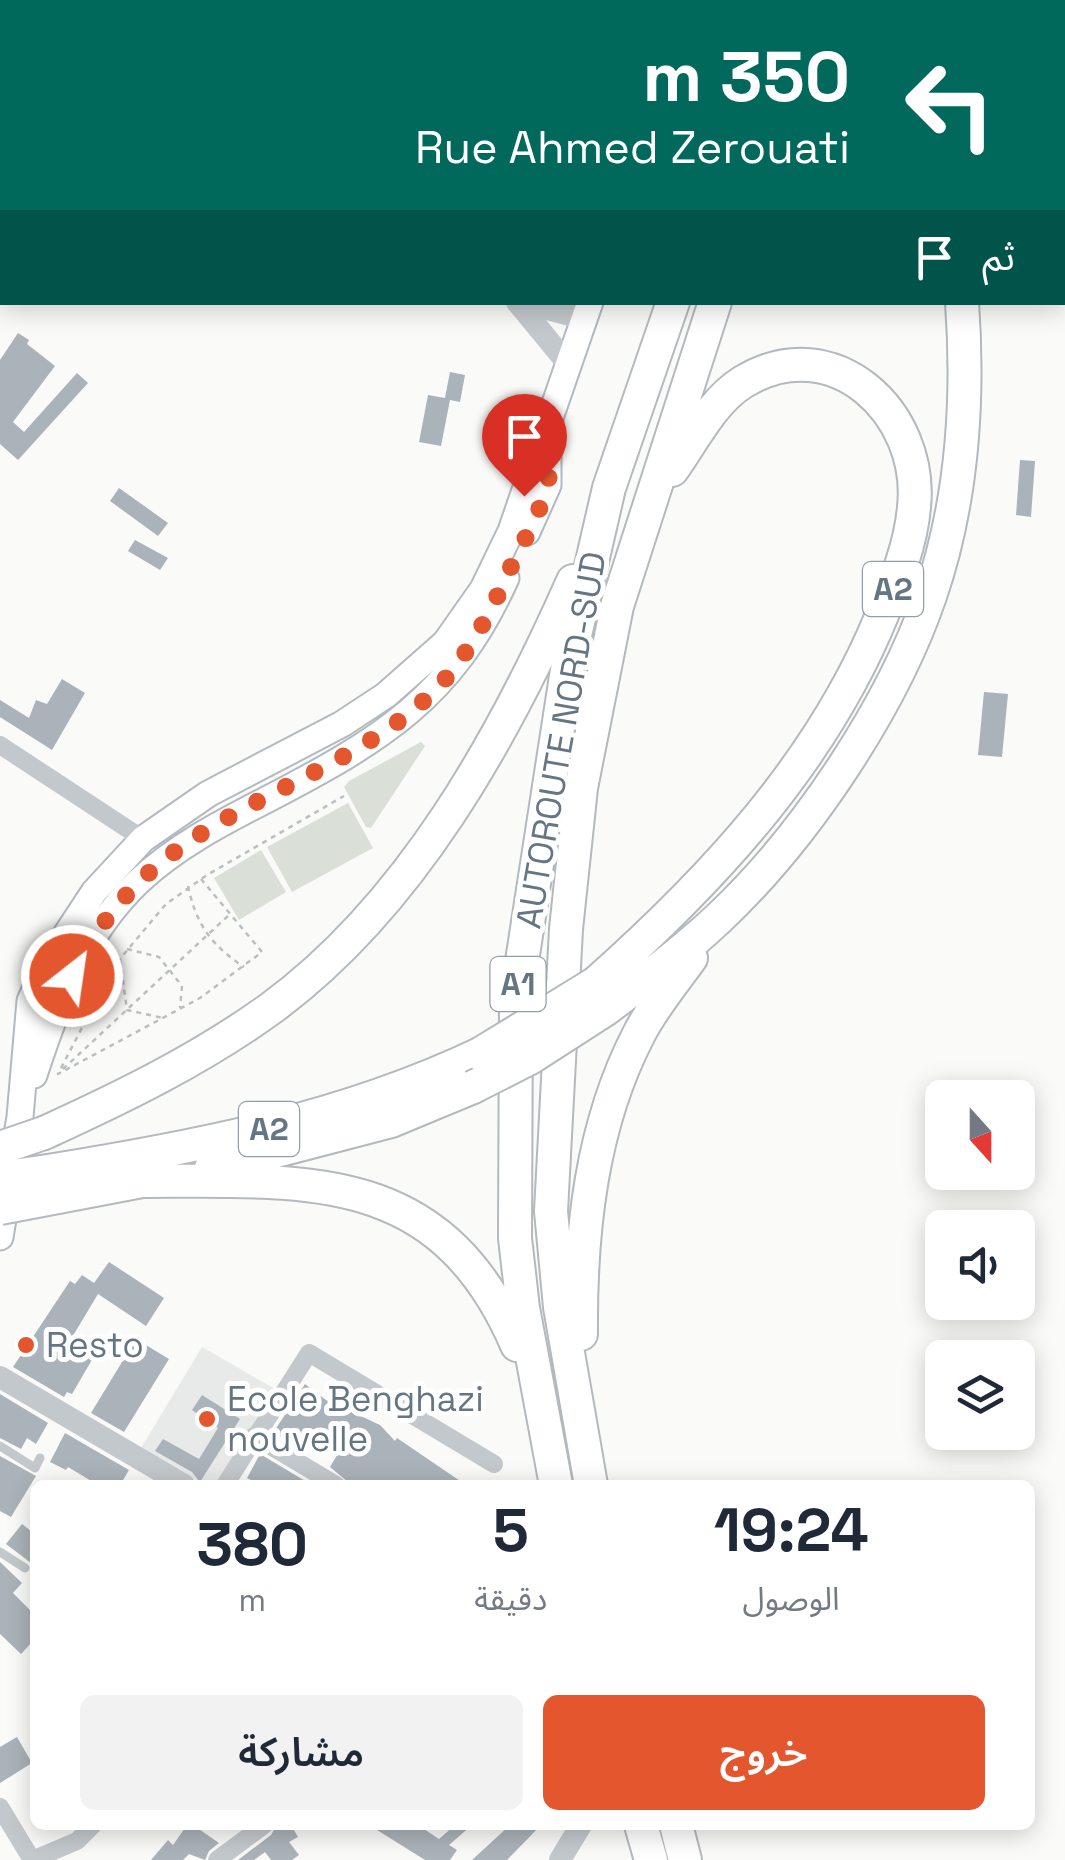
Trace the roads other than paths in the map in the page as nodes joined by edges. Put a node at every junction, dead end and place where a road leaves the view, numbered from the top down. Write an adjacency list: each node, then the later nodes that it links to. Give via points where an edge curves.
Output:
1 (521, 305): 7 (street)
2 (542, 305): 6 (street)
3 (673, 305): 9 (highway, AUTOROUTE NORD-SUD / A1)
4 (714, 305): 10 (highway, AUTOROUTE NORD-SUD / A1)
5 (962, 305): 13 (highway, via 961,441 930,596 852,754)
6 (587, 311): 7 (main road)
7 (568, 364): 8 (main road)
8 (548, 426): 12 (main road, via 504,545 445,642 342,724 208,794); 16 (main road, via 548,485 496,599 452,672 375,739 211,828 138,883 84,950 58,1002)
9 (608, 488): 16 (highway, via 531,676 482,764 398,883 344,944 272,1008 140,1090); 23 (highway, AUTOROUTE NORD-SUD / A1, via 567,670 516,1000 515,1238)
10 (653, 499): 14 (highway, A2, via 715,408 743,382 776,369 807,366 867,386 906,437 915,469 900,572 867,652 814,743 770,806); 24 (highway, AUTOROUTE NORD-SUD / A1, via 617,606 581,788 566,929 551,1211)
11 (0, 745): 12 (street)
12 (143, 839): 16 (main road, via 94,892 30,1002)
13 (720, 918): 14 (highway, via 668,963); 24 (highway, via 639,1033 598,1148 582,1246)
14 (602, 996): 15 (highway, A2, bridge)
15 (477, 1071): 19 (highway, via 407,1115); 20 (highway, A2, via 435,1076 284,1126)
16 (32, 1125): 17 (highway, bridge); 21 (main road)
17 (0, 1148)
18 (0, 1178): 20 (highway, A2, bridge)
19 (142, 1182): 20 (highway, A2); 23 (highway, via 322,1185 405,1214 457,1250 480,1276 502,1312)
20 (53, 1184): 21 (highway, A2, bridge)
21 (1, 1222)
22 (0, 1376): 29 (street)
23 (544, 1419): 32 (highway, AUTOROUTE NORD-SUD / A1)
24 (582, 1429): 33 (highway, AUTOROUTE NORD-SUD / A1)
25 (254, 1436): 28 (street, via 309,1353); 30 (street); 31 (street)
26 (0, 1446): 27 (lane, via 36,1468)
27 (40, 1458)
28 (494, 1464)
29 (176, 1480)
30 (227, 1480)
31 (328, 1480)
32 (555, 1480)
33 (590, 1480)
34 (0, 1552): 35 (lane)
35 (25, 1568)
36 (0, 1807): 42 (street)
37 (88, 1830): 42 (street)
38 (257, 1830): 43 (street)
39 (578, 1830): 44 (street)
40 (642, 1830): 45 (highway)
41 (677, 1830): 46 (highway)
42 (32, 1860)
43 (217, 1860)
44 (560, 1860)
45 (650, 1860)
46 (685, 1860)

